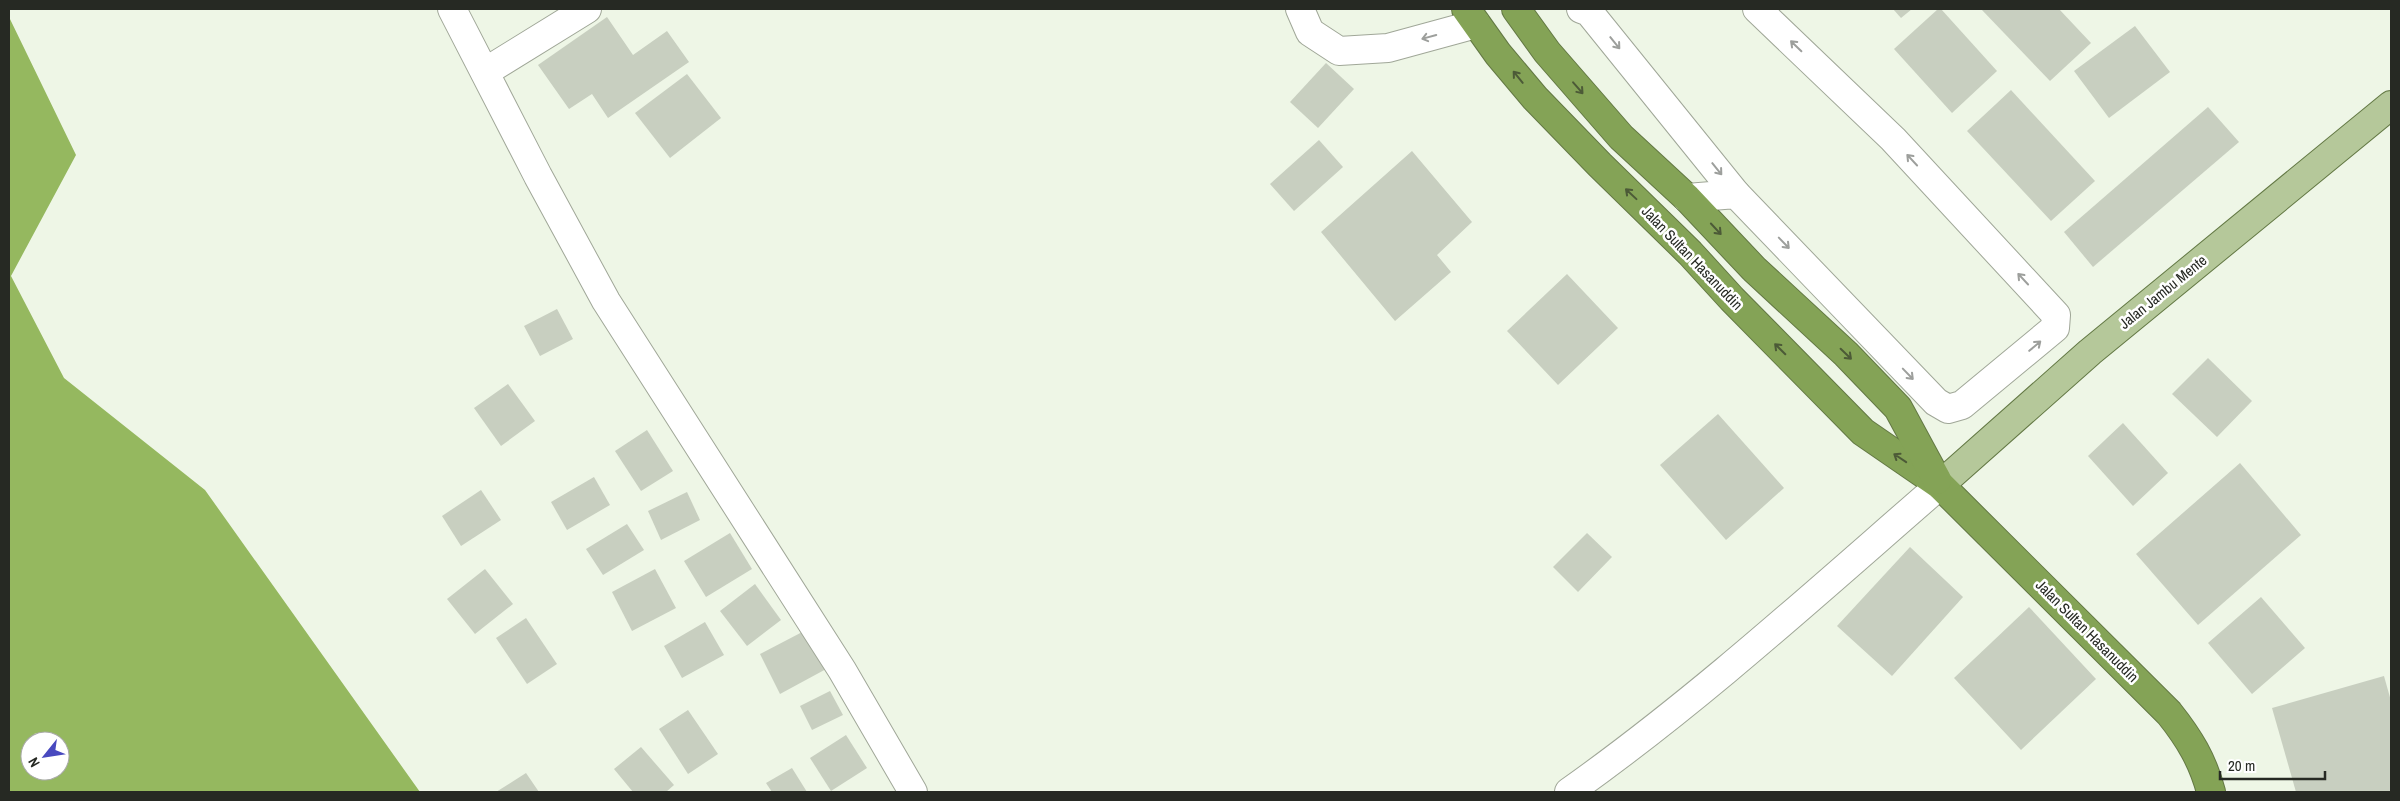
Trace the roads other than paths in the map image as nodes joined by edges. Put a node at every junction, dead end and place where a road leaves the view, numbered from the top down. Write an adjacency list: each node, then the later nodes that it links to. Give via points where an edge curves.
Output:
1 (452, 9): 8 (street)
2 (587, 9): 8 (street)
3 (1300, 9): 7 (street, one-way to 3, via 1388,48 1339,51 1310,32)
4 (1516, 9): 11 (highway, Jalan Sultan Hasanuddin, one-way to 11, via 1547,52 1621,137)
5 (1581, 9): 10 (street, one-way to 10, via 1589,12)
6 (1757, 9): 10 (street, one-way to 6, via 1936,402 1948,409 1962,405 2055,328 2056,315 1893,139)
7 (1471, 16): 12 (highway, Jalan Sultan Hasanuddin, one-way to 7, via 1863,432 1535,98)
8 (485, 72): 13 (street, via 606,301 842,670)
9 (2391, 104): 12 (main road, Jalan Jambu Mente, via 2090,352)
10 (1736, 194): 11 (street)
11 (1686, 198): 12 (highway, Jalan Sultan Hasanuddin, one-way to 12, via 1754,269 1846,354 1898,408)
12 (1940, 485): 14 (street, via 1728,670); 15 (highway, Jalan Sultan Hasanuddin, via 2169,712 2189,738 2205,768)
13 (913, 792)
14 (1569, 792)
15 (2212, 792)

